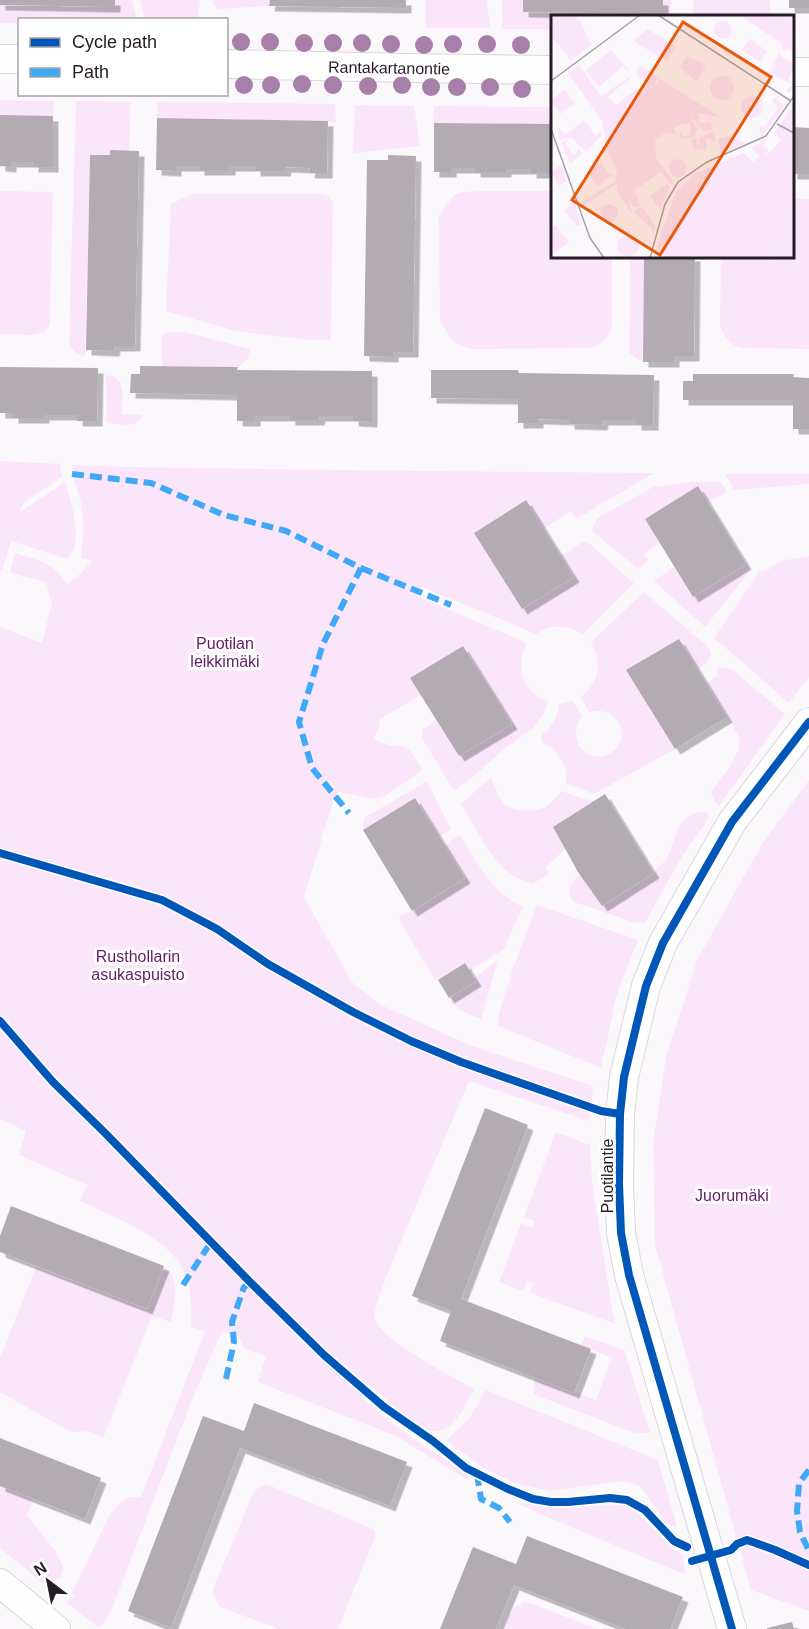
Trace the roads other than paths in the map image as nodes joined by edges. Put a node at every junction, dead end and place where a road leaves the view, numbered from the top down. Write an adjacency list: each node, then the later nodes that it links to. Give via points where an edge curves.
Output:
1 (0, 59): 2 (street)
2 (18, 60)
3 (228, 64): 4 (street, Rantakartanontie)
4 (551, 70)
5 (809, 722): 8 (street, Puotilantie, via 732,822 663,942 635,1026 620,1114 621,1233 630,1275)
6 (0, 1583): 7 (street)
7 (56, 1629)
8 (732, 1629)

